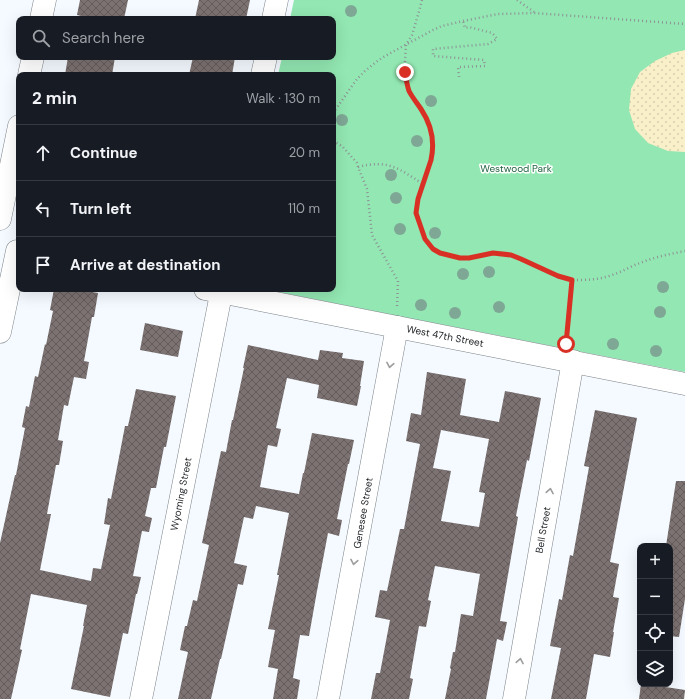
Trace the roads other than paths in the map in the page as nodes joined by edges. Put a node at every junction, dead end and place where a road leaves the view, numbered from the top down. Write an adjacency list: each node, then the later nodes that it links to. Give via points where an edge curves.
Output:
1 (45, 0): 3 (street)
2 (277, 0): 4 (street)
3 (42, 16)
4 (274, 16)
5 (32, 60): 7 (street)
6 (265, 60): 8 (street)
7 (30, 72)
8 (263, 72)
9 (16, 141): 10 (street)
10 (0, 219)
11 (12, 250): 15 (street)
12 (216, 292): 18 (street, Wyoming Street)
13 (229, 292): 14 (street, West 47th Street)
14 (397, 318): 16 (street, West 47th Street); 19 (street, Genesee Street, one-way to 19)
15 (0, 332)
16 (569, 352): 17 (street, West 47th Street); 20 (street, Bell Street, one-way to 16)
17 (685, 384)
18 (141, 699)
19 (328, 699)
20 (514, 699)

